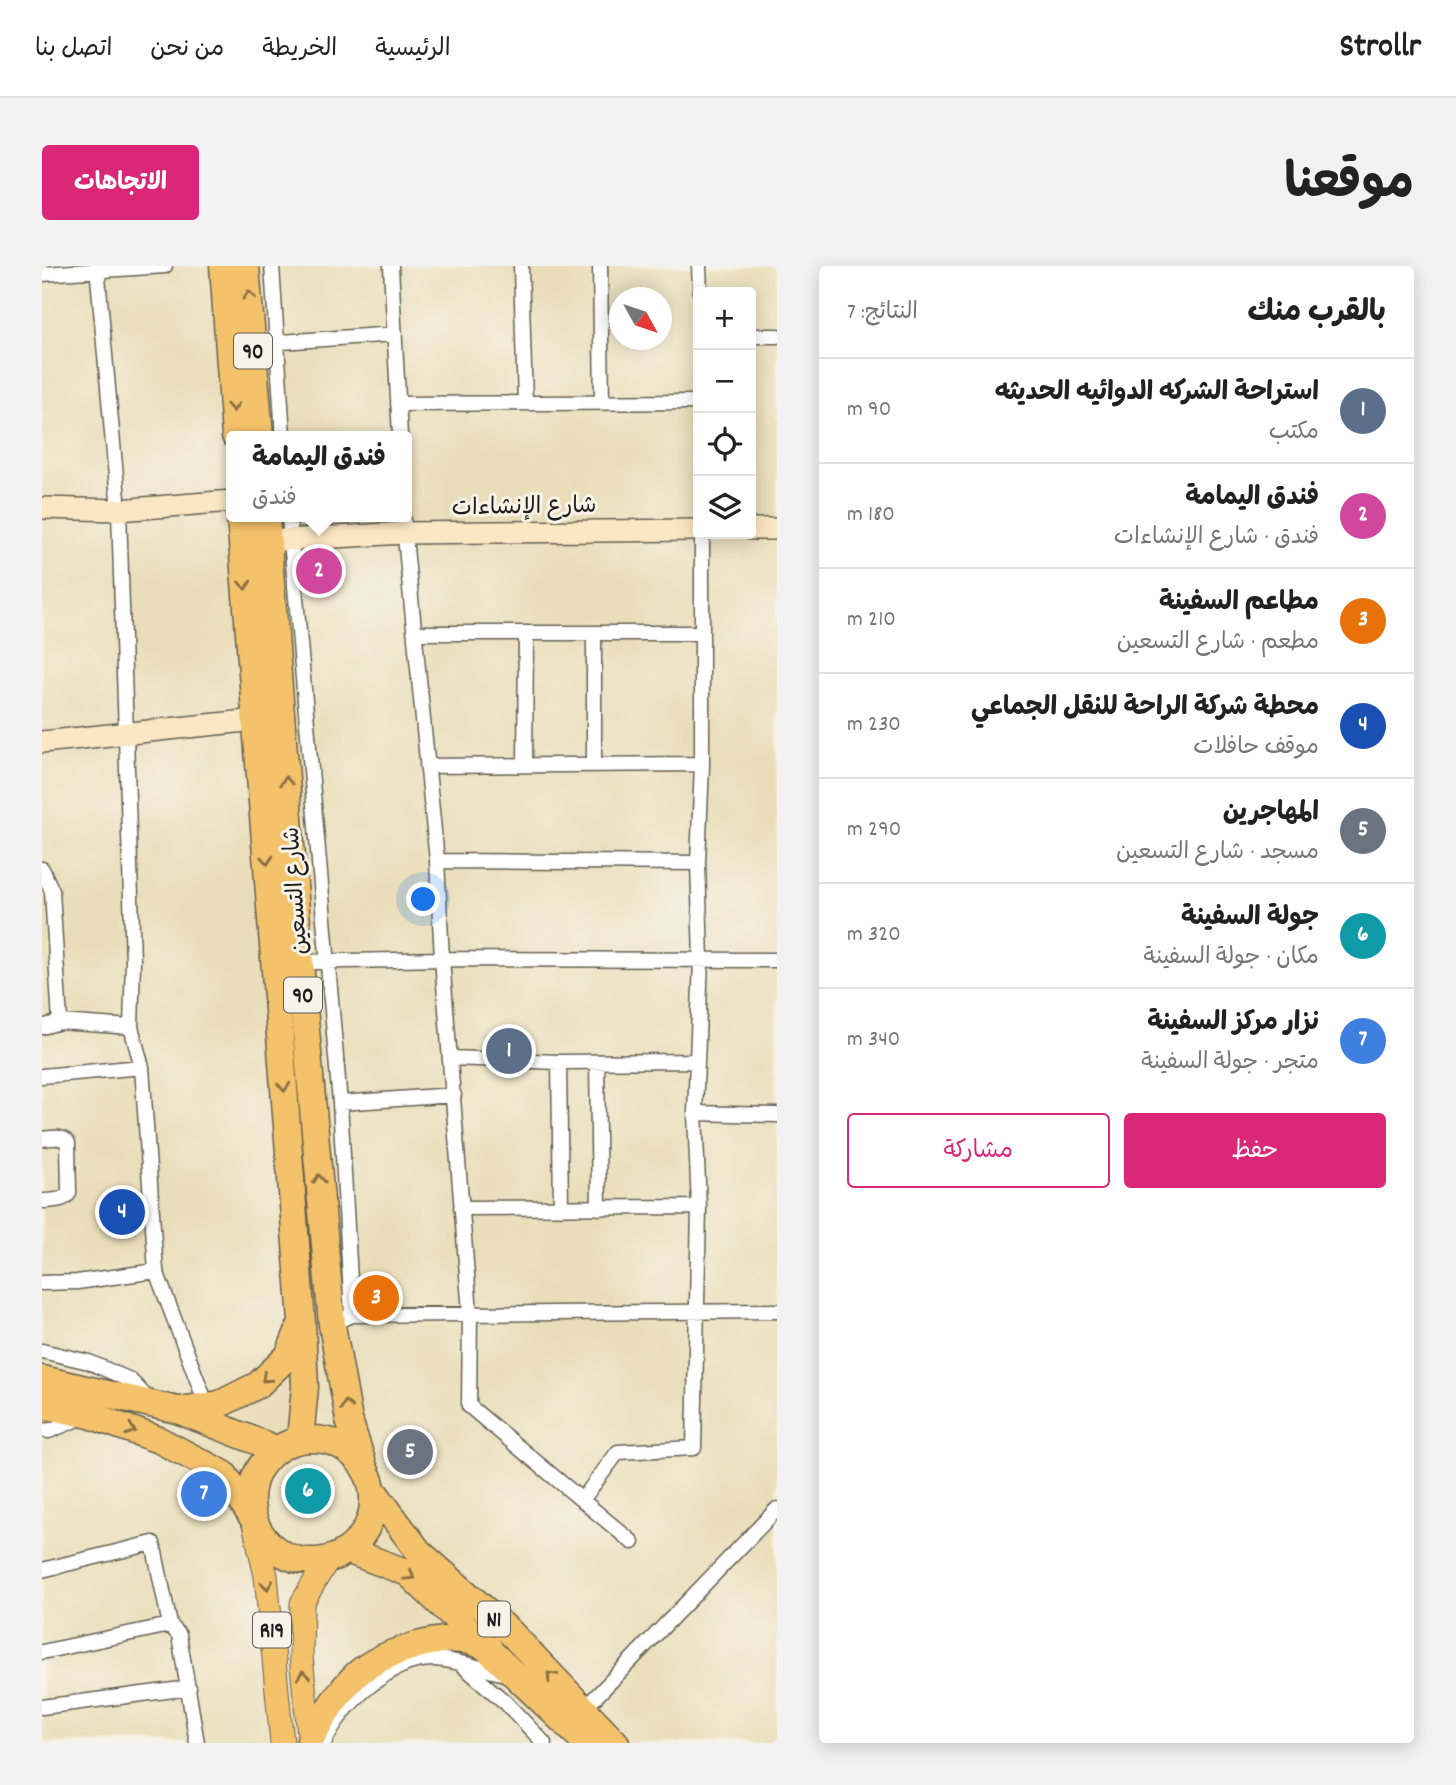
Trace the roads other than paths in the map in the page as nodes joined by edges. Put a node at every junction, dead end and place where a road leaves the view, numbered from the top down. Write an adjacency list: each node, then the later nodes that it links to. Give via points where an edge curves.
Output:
1 (165, 266): 9 (street)
2 (223, 266): 20 (highway, 90, one-way to 20)
3 (246, 266): 15 (highway, 90, one-way to 3)
4 (272, 266): 15 (street)
5 (391, 266): 12 (street)
6 (521, 266): 18 (street)
7 (600, 266): 16 (street)
8 (699, 266): 11 (street)
9 (97, 268): 10 (street); 26 (street)
10 (42, 274)
11 (699, 287)
12 (395, 334): 15 (street); 19 (street)
13 (756, 336): 14 (street)
14 (777, 336)
15 (264, 344): 21 (highway, 90); 22 (street)
16 (602, 402): 17 (street); 18 (street)
17 (693, 402)
18 (525, 403): 19 (street)
19 (398, 404): 23 (street)
20 (234, 431)
21 (260, 431)
22 (282, 431)
23 (400, 431)
24 (226, 501): 26 (street)
25 (42, 508): 26 (street)
26 (119, 510): 40 (street)
27 (240, 522): 34 (highway, شارع التسعين / 90)
28 (404, 525): 31 (street, شارع الإنشاءات); 32 (street, شارع الإنشاءات); 35 (street)
29 (756, 529): 30 (street)
30 (777, 529)
31 (693, 530)
32 (275, 532): 34 (highway); 50 (street); 53 (highway, شارع التسعين / 90, one-way to 32)
33 (702, 539): 38 (street)
34 (242, 546): 39 (highway, شارع التسعين / 90, one-way to 39)
35 (415, 633): 36 (street); 45 (street)
36 (526, 633): 37 (street); 43 (street)
37 (594, 633): 38 (street); 44 (street)
38 (702, 633): 42 (street)
39 (256, 720): 40 (street); 79 (highway, شارع التسعين / 90, one-way to 79)
40 (127, 733): 41 (street); 56 (street)
41 (42, 742)
42 (702, 764): 44 (street); 47 (street)
43 (525, 765): 44 (street); 45 (street)
44 (594, 765)
45 (427, 766): 46 (street)
46 (437, 861): 47 (street); 49 (street)
47 (698, 863): 51 (street)
48 (42, 869): 54 (street, via 52,891)
49 (442, 959): 50 (street); 51 (street); 57 (street)
50 (328, 960): 53 (street); 64 (street)
51 (701, 960): 52 (street); 58 (street)
52 (777, 960)
53 (300, 962): 78 (highway, شارع التسعين / 90, one-way to 53)
54 (60, 1022): 55 (street); 56 (street)
55 (42, 1027)
56 (131, 1027): 61 (street)
57 (450, 1058): 59 (street); 63 (street)
58 (696, 1061): 60 (street); 65 (street)
59 (559, 1062): 60 (street); 71 (street)
60 (597, 1062): 72 (street)
61 (142, 1067): 62 (street); 73 (street)
62 (42, 1076)
63 (454, 1095): 64 (street); 70 (street)
64 (340, 1103): 78 (street)
65 (695, 1113): 66 (street); 69 (street)
66 (777, 1115)
67 (42, 1139): 68 (street, via 59,1138 68,1143 69,1193 66,1198)
68 (42, 1200)
69 (699, 1207): 72 (street); 77 (street)
70 (461, 1208): 71 (street); 76 (street)
71 (561, 1208): 72 (street)
72 (599, 1208)
73 (156, 1271): 74 (street); 83 (street)
74 (42, 1283)
75 (777, 1311): 77 (street)
76 (470, 1313): 77 (street); 78 (street); 89 (street, via 469,1406)
77 (695, 1313): 89 (street, via 694,1448 618,1452)
78 (342, 1320): 88 (highway, شارع التسعين / 90, one-way to 78, via 349,1420)
79 (302, 1322): 83 (highway, one-way to 83, via 288,1356 258,1385); 87 (highway, شارع التسعين / 90, via 305,1387)
80 (42, 1352): 84 (street, via 89,1362 130,1380)
81 (42, 1379): 84 (highway)
82 (42, 1405): 85 (highway)
83 (207, 1406): 84 (highway)
84 (165, 1407): 87 (highway)
85 (90, 1415): 86 (street); 91 (highway, one-way to 91, via 159,1440 224,1475)
86 (42, 1430)
87 (288, 1444): 88 (highway, via 319,1438 338,1443 354,1454); 91 (highway, via 259,1469 251,1493)
88 (370, 1482): 93 (highway, via 371,1517 362,1536); 102 (highway, N1, one-way to 88, via 509,1631 419,1552)
89 (582, 1500): 92 (street)
90 (777, 1508): 102 (street)
91 (253, 1519): 93 (highway, via 264,1539 283,1554 305,1561); 105 (main road, R19, one-way to 105, via 266,1576)
92 (632, 1542)
93 (338, 1555): 96 (highway, N1, one-way to 96, via 408,1573); 103 (main road, R19, one-way to 93, via 301,1657 302,1603)
94 (42, 1570): 95 (street, via 153,1543)
95 (170, 1625): 97 (street); 100 (street, via 179,1635)
96 (489, 1648): 99 (highway, N1); 103 (highway, via 465,1640 437,1641 379,1660 341,1691)
97 (42, 1653)
98 (460, 1665): 99 (street); 103 (street, via 434,1659 401,1666 346,1707); 106 (street)
99 (519, 1676): 107 (highway, N1)
100 (189, 1688): 101 (street); 104 (street)
101 (42, 1707)
102 (583, 1710): 108 (highway, N1)
103 (315, 1742)
104 (197, 1743)
105 (282, 1743)
106 (544, 1743)
107 (586, 1743)
108 (616, 1743)

